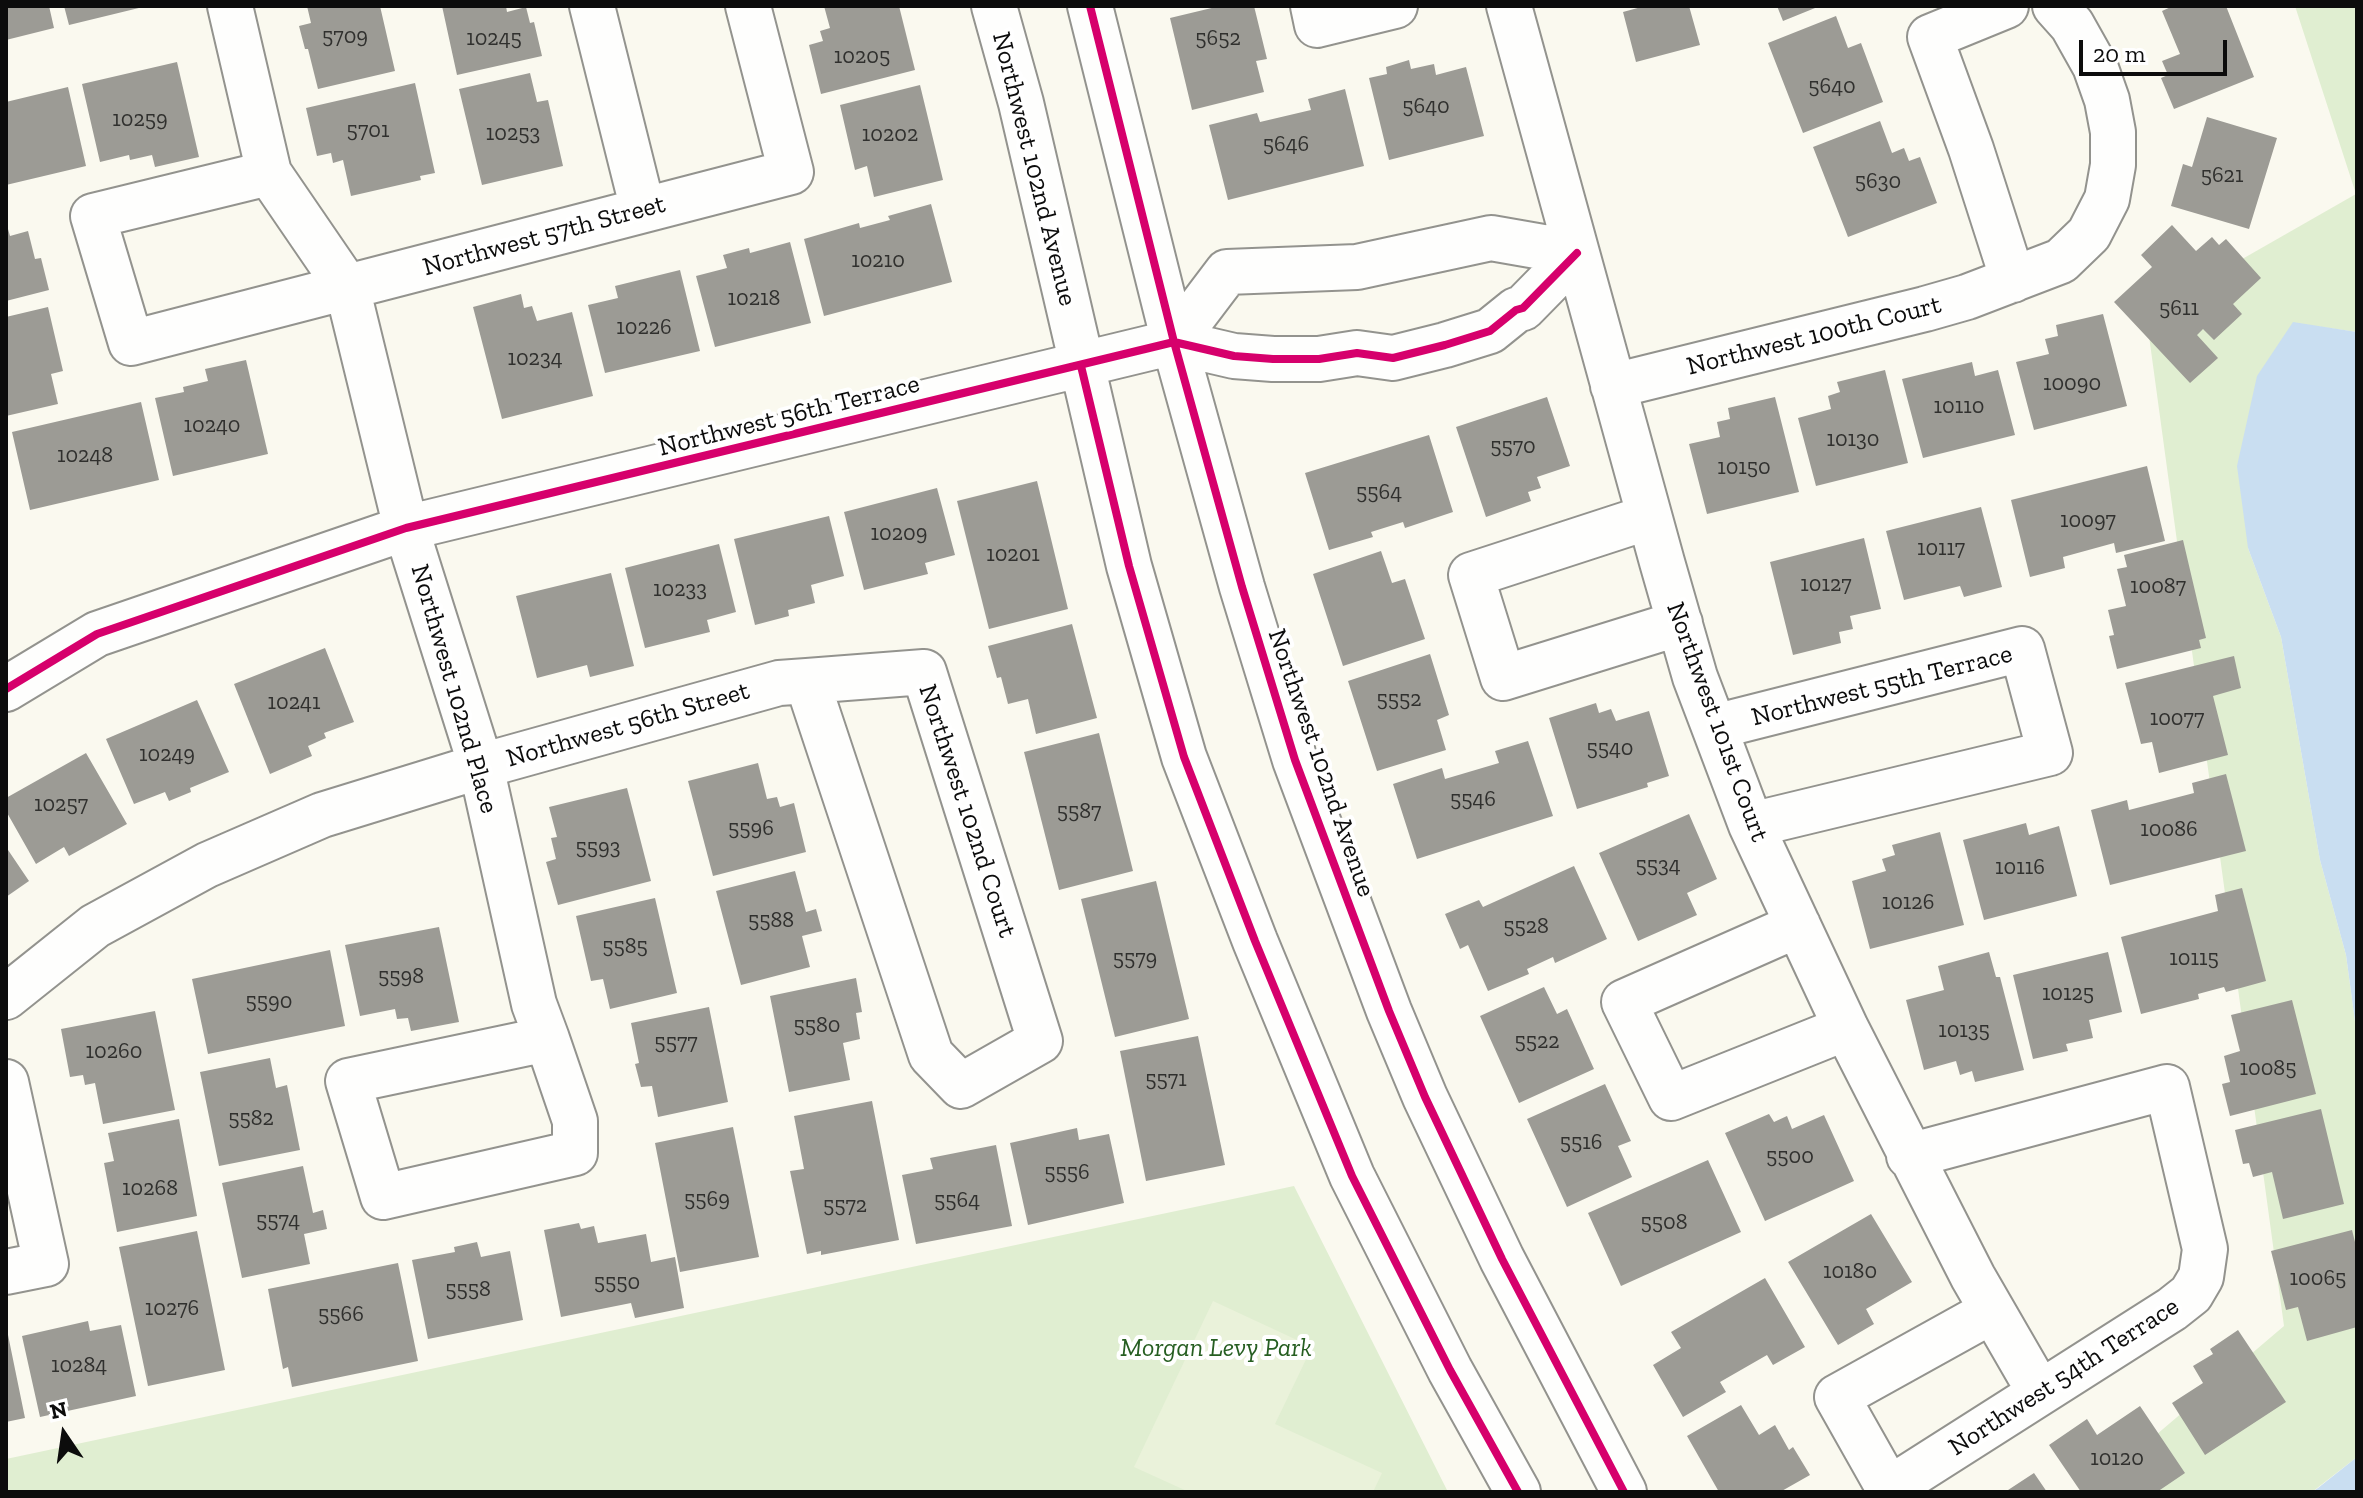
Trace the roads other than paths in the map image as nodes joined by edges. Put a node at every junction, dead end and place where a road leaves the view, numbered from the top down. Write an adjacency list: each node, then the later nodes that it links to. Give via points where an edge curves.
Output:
1 (230, 6): 11 (street, Northwest 102nd Place)
2 (592, 6): 12 (street)
3 (748, 6): 12 (street, Northwest 57th Street, via 791,172)
4 (994, 6): 17 (street, Northwest 102nd Avenue)
5 (1090, 6): 16 (street, Northwest 102nd Avenue)
6 (1313, 6): 7 (street, via 1317,25)
7 (1395, 6)
8 (1509, 6): 13 (street, Northwest 101st Court)
9 (2006, 6): 14 (street, via 1930,37)
10 (2055, 6): 14 (street, Northwest 100th Court, via 2095,66 2113,132 2113,165 2107,199 2089,234 2061,261)
11 (269, 173): 15 (street, Northwest 102nd Place); 15 (street, Northwest 57th Street, via 93,216 131,343)
12 (643, 210): 15 (street, Northwest 57th Street)
13 (1577, 253): 16 (street, Northwest 56th Terrace, via 1523,308 1485,304 1397,327 1357,353 1273,359); 16 (street, via 1491,238 1357,267 1227,272); 18 (street, Northwest 101st Court)
14 (2013, 280): 18 (street, Northwest 100th Court, via 1925,309)
15 (347, 287): 20 (street, Northwest 102nd Place)
16 (1174, 342): 17 (street, Northwest 56th Terrace); 37 (street, Northwest 102nd Avenue, via 1295,760 1384,998 1463,1179)
17 (1081, 366): 20 (street, Northwest 56th Terrace); 36 (street, Northwest 102nd Avenue, via 1129,566 1184,757 1352,1176)
18 (1613, 386): 19 (street, Northwest 101st Court)
19 (1649, 517): 21 (street, Northwest 101st Court); 21 (street, via 1471,575 1503,678)
20 (406, 528): 23 (street, Northwest 56th Terrace, via 97,634); 25 (street, Northwest 102nd Place)
21 (1680, 623): 24 (street, Northwest 101st Court)
22 (793, 682): 22 (street, Northwest 102nd Court, via 924,672 1040,1041 961,1086 931,1055); 25 (street, Northwest 56th Street)
23 (6, 689)
24 (1714, 727): 26 (street, Northwest 101st Court); 26 (street, Northwest 55th Terrace, via 2022,649 2050,753)
25 (481, 766): 28 (street, Northwest 56th Street, via 322,815 207,865 95,926); 30 (street, Northwest 102nd Place, via 534,1004)
26 (1751, 825): 27 (street, Northwest 101st Court)
27 (1798, 925): 29 (street, Northwest 101st Court); 29 (street, via 1624,1002 1671,1098)
28 (6, 997)
29 (1846, 1028): 32 (street, Northwest 101st Court)
30 (547, 1039): 30 (street, Northwest 102nd Place, via 575,1121 575,1153 383,1197 348,1081)
31 (6, 1082): 33 (street)
32 (1909, 1156): 34 (street, Northwest 101st Court); 35 (street, Northwest 54th Terrace, via 2167,1087 2202,1228 2201,1277 2191,1294 2172,1309)
33 (26, 1268)
34 (1992, 1311): 35 (street, Northwest 101st Court); 35 (street, Northwest 54th Terrace, via 1837,1397 1889,1489)
35 (2040, 1393)
36 (1518, 1492)
37 (1624, 1492)

